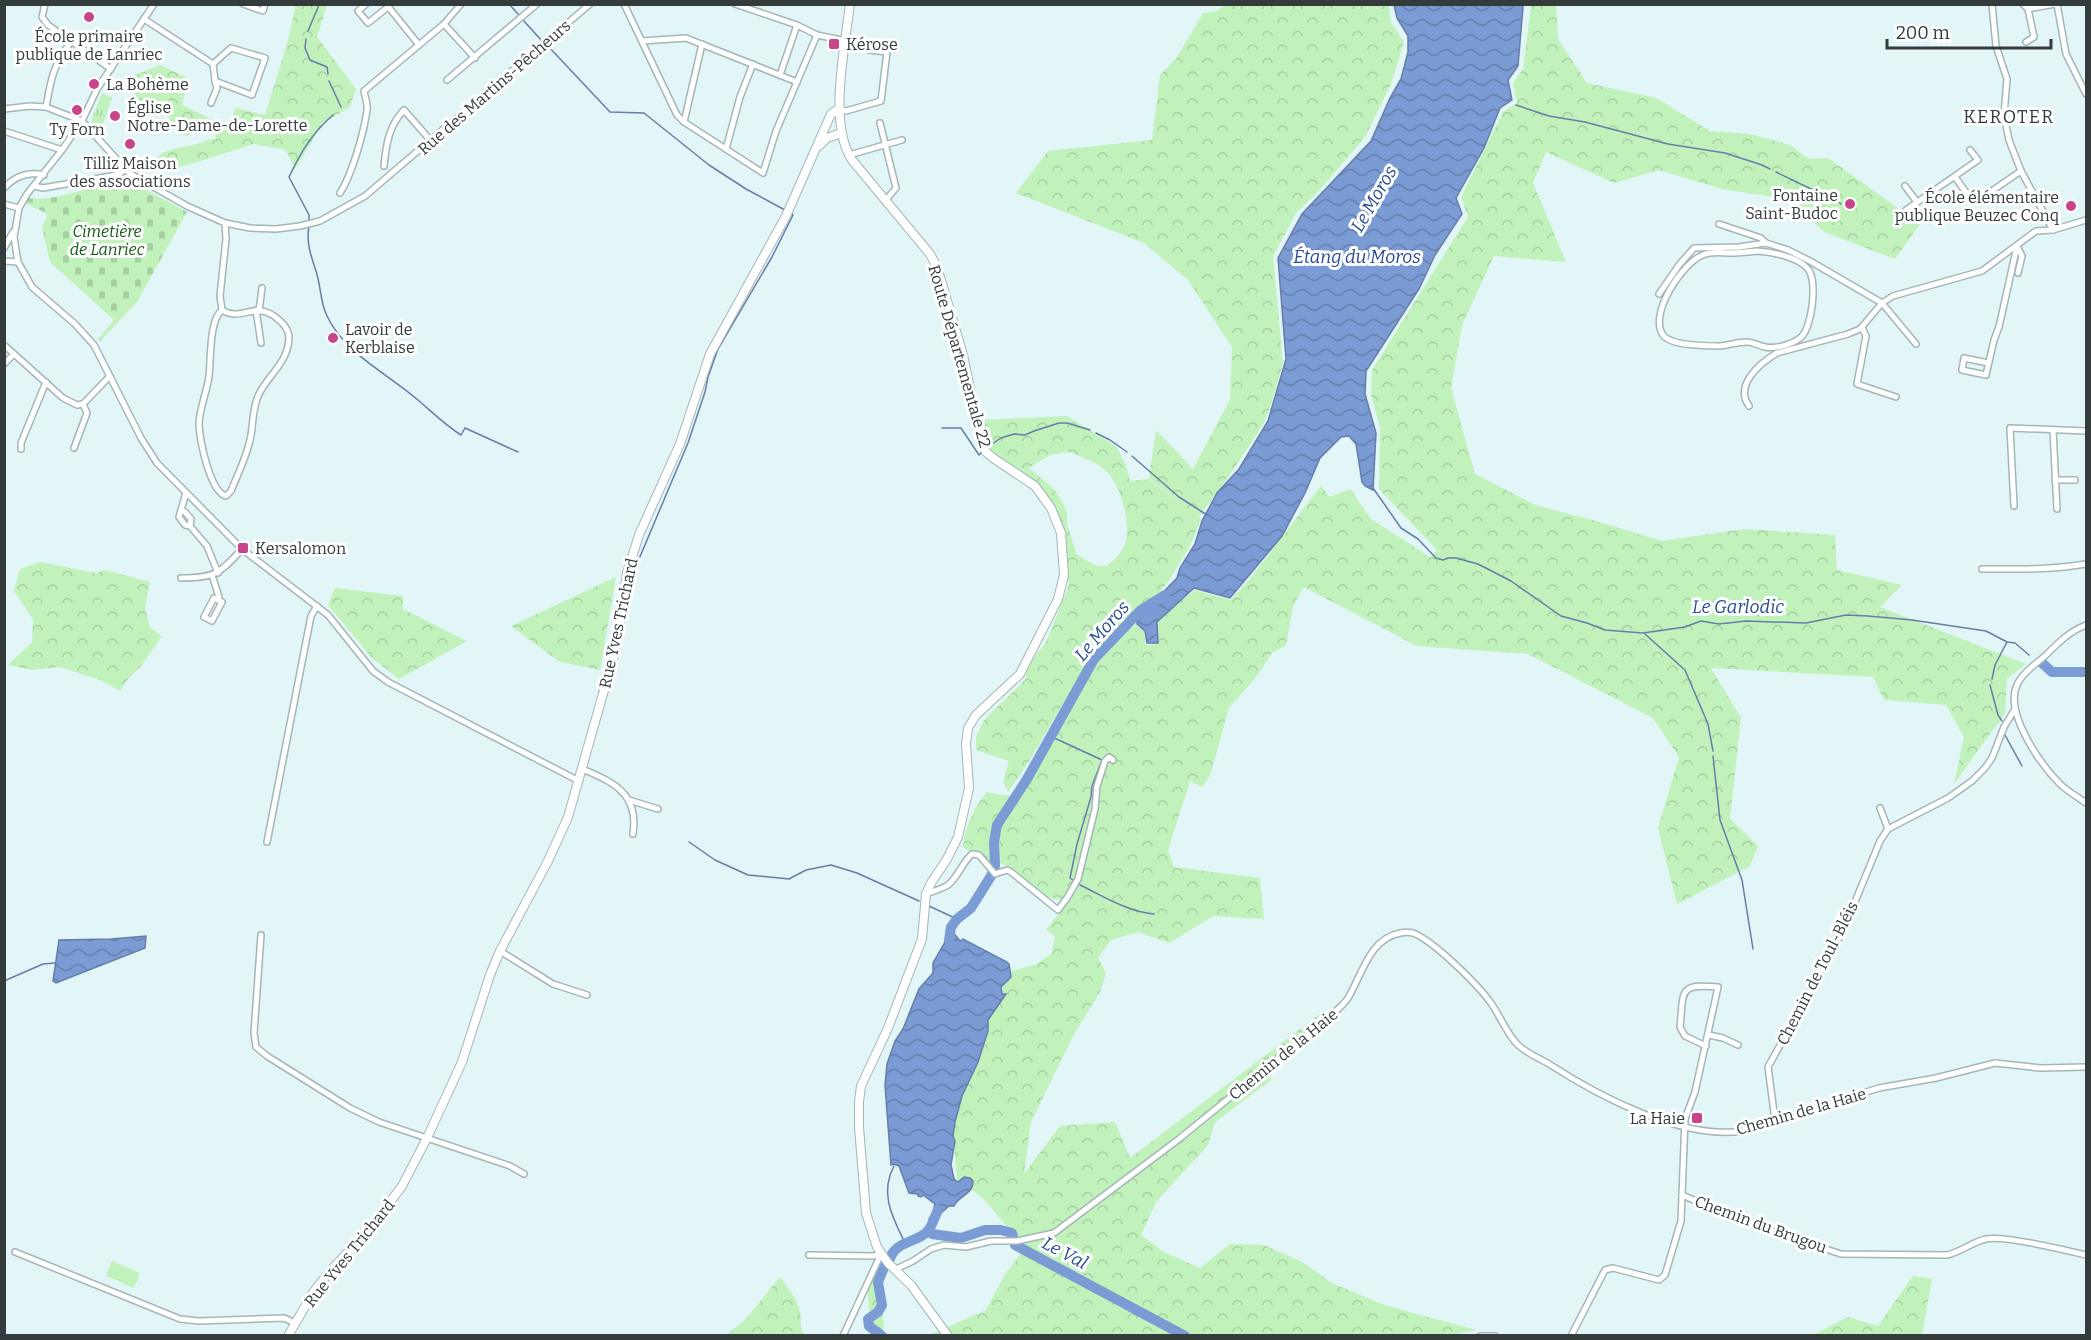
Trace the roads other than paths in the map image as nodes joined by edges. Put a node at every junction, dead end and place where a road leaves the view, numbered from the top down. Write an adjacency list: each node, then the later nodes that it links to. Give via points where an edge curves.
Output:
1 (45, 4): 24 (street, via 43,20)
2 (154, 4): 18 (street)
3 (243, 4): 16 (street)
4 (366, 4): 14 (street, via 358,11 368,23)
5 (460, 4): 19 (street)
6 (537, 4): 29 (street)
7 (579, 4): 17 (street)
8 (590, 4): 17 (street, Rue des Martins-Pêcheurs)
9 (624, 4): 22 (street)
10 (735, 4): 20 (street)
11 (850, 4): 23 (main road, Route Départementale 22)
12 (1992, 4): 58 (street, via 1996,46 2007,79 2005,126)
13 (2056, 4): 15 (street); 37 (street, via 2066,54)
14 (387, 6): 27 (street)
15 (2025, 7): 25 (street, via 2034,37)
16 (264, 8)
17 (583, 11): 49 (street, Rue des Martins-Pêcheurs)
18 (144, 19): 30 (street); 32 (street)
19 (444, 24): 27 (street); 29 (street)
20 (797, 25): 21 (street); 33 (street)
21 (817, 35): 23 (street); 36 (street)
22 (642, 41): 26 (street, via 686,38); 43 (street)
23 (846, 41): 41 (main road, Route Départementale 22)
24 (71, 42): 32 (street); 39 (street, via 57,61)
25 (2026, 42)
26 (702, 44): 31 (street); 43 (street)
27 (420, 45): 64 (street, via 364,91 368,107)
28 (869, 50): 41 (street, via 886,52 882,101 846,111)
29 (475, 58): 34 (street)
30 (213, 64): 35 (street); 35 (street, via 231,48 265,58 252,95)
31 (753, 64): 33 (street); 51 (street)
32 (111, 69): 42 (street)
33 (780, 75): 36 (street)
34 (447, 80)
35 (215, 81): 38 (street)
36 (797, 82): 51 (street, via 763,173)
37 (2086, 94)
38 (212, 103)
39 (46, 107): 40 (street); 42 (street)
40 (4, 109)
41 (839, 109): 46 (main road, via 831,114); 47 (main road, Route Départementale 22)
42 (82, 121): 53 (street); 57 (street, Rue des Martins-Pêcheurs)
43 (684, 122): 51 (street)
44 (880, 123): 50 (street)
45 (4, 131): 53 (street)
46 (823, 132): 47 (main road, via 831,127); 52 (main road, Rue Yves Trichard)
47 (840, 132): 52 (main road); 55 (main road, Route Départementale 22)
48 (902, 140): 50 (street)
49 (431, 141): 56 (street, via 404,110 391,129); 71 (street, Rue des Martins-Pêcheurs, via 357,202 320,221 276,229)
50 (885, 145): 55 (street); 65 (street, via 896,188)
51 (726, 149)
52 (816, 149): 119 (main road, Rue Yves Trichard, via 786,216 710,354 680,444 631,556 616,648)
53 (62, 150): 59 (street)
54 (1970, 150): 60 (street, via 1978,160)
55 (849, 155): 65 (main road, Route Départementale 22)
56 (384, 166)
57 (126, 169): 61 (street, via 111,176 43,188); 71 (street, Rue des Martins-Pêcheurs, via 187,206)
58 (2021, 171): 60 (street, via 1977,201 1970,198); 73 (street)
59 (44, 174): 61 (street); 63 (street, via 22,175)
60 (1955, 177): 66 (street)
61 (34, 186): 68 (street)
62 (1905, 186): 66 (street)
63 (4, 188)
64 (340, 193)
65 (885, 201): 128 (main road, Route Départementale 22, via 937,267 963,355 981,442 986,453 1035,486 1051,508 1061,533 1064,575 1058,599 1020,674 971,721 966,744 969,788 963,821 954,846)
66 (1917, 202): 69 (street)
67 (4, 204): 68 (street)
68 (19, 208): 74 (street)
69 (1906, 210)
70 (2086, 220): 73 (street)
71 (225, 223): 84 (street)
72 (1719, 224): 75 (street)
73 (2053, 230): 76 (street, via 2036,231)
74 (14, 231): 77 (street); 79 (street)
75 (1766, 243): 82 (street, via 1694,248); 83 (street, via 1810,261)
76 (2017, 246): 80 (street, via 2022,256); 83 (street, via 1982,271); 93 (street)
77 (4, 248)
78 (4, 261): 79 (street)
79 (18, 262): 95 (street, via 32,286 94,345)
80 (2018, 273)
81 (262, 288): 85 (street)
82 (1659, 294)
83 (1882, 303): 86 (street); 89 (street)
84 (222, 310): 85 (street, via 236,315); 85 (street, via 214,319 209,379 199,427 210,476 215,488 226,496 250,442 259,394 277,371 289,338 286,328 274,316)
85 (257, 310): 88 (street)
86 (1862, 327): 91 (street); 97 (street, via 1866,336 1857,384)
87 (1801, 338): 87 (street, via 1810,320 1810,270 1771,252 1710,252 1699,256 1668,292 1660,319 1662,334 1679,343 1720,346 1748,342 1767,348); 91 (street)
88 (261, 343)
89 (1916, 344)
90 (4, 345): 92 (street)
91 (1807, 345): 99 (street, via 1777,353 1756,369 1745,387)
92 (14, 354): 94 (street); 96 (street)
93 (1988, 363): 93 (street, via 1986,375 1962,370 1964,358)
94 (4, 364)
95 (110, 375): 98 (street); 106 (street, via 146,447)
96 (46, 382): 98 (street, via 69,402); 103 (street)
97 (1896, 397)
98 (83, 404): 102 (street, via 87,413)
99 (1749, 406)
100 (2053, 430): 101 (street); 104 (street); 107 (street, via 2010,428)
101 (2086, 431)
102 (74, 448)
103 (21, 449)
104 (2055, 480): 105 (street); 108 (street)
105 (2075, 480)
106 (186, 493): 109 (street); 112 (street, via 181,510 207,546)
107 (2014, 506)
108 (2057, 509)
109 (242, 549): 112 (street); 115 (street)
110 (2086, 564): 111 (street)
111 (1982, 569)
112 (215, 574): 113 (street); 114 (street)
113 (181, 578)
114 (218, 600)
115 (317, 606): 120 (street, via 388,682); 127 (street, via 311,616)
116 (2086, 625): 117 (street, via 2066,636 2023,676 2014,698)
117 (2015, 709): 122 (street, via 2031,747 2045,767 2062,786); 125 (street, via 1992,758 1972,781)
118 (1113, 760): 128 (street, via 1109,757 1106,761 1097,786 1078,879 1058,910 1011,872 993,872 980,855 972,854 951,883)
119 (582, 769): 120 (main road, Rue Yves Trichard); 121 (street, via 613,783)
120 (579, 781): 130 (main road, Rue Yves Trichard, via 559,838)
121 (629, 800): 124 (street); 126 (street, via 635,823)
122 (2086, 803)
123 (1880, 808): 125 (street)
124 (658, 809)
125 (1888, 829): 136 (street, Chemin de Toul-Bléis, via 1842,931 1768,1067)
126 (633, 834)
127 (267, 842)
128 (926, 894): 142 (main road, Route Départementale 22, via 922,939 861,1086 859,1127 866,1213)
129 (261, 935): 138 (street, via 256,1047 350,1108)
130 (500, 951): 131 (street, via 553,984); 138 (main road, Rue Yves Trichard, via 462,1062)
131 (587, 995)
132 (1708, 1035): 133 (street); 134 (street); 134 (street, via 1718,987 1696,985 1683,995 1680,1028 1685,1036)
133 (1738, 1045)
134 (1706, 1046): 137 (street)
135 (2086, 1067): 136 (street, Chemin de la Haie, via 2040,1068 1995,1063 1879,1088)
136 (1775, 1120): 137 (street, Chemin de la Haie, via 1733,1133)
137 (1686, 1128): 140 (street); 145 (street, Chemin de la Haie, via 1633,1110 1518,1045 1491,1003 1462,971 1419,936 1398,933 1371,954 1348,999 1336,1011 1179,1139 1054,1233 966,1247 944,1245)
138 (427, 1138): 139 (street); 146 (main road, Rue Yves Trichard, via 384,1212 314,1291)
139 (524, 1174)
140 (1682, 1195): 144 (street, Chemin du Brugou, via 1750,1224 1841,1254 1947,1255 1976,1241 1996,1238); 152 (street, via 1680,1221 1665,1275 1659,1280 1613,1268 1605,1270)
141 (15, 1252): 146 (street, via 180,1319 199,1322 284,1318)
142 (881, 1254): 143 (street); 145 (main road, Route Départementale 22); 148 (street)
143 (809, 1255)
144 (2086, 1255)
145 (896, 1269): 149 (main road, Route Départementale 22)
146 (295, 1323): 147 (main road, Rue Yves Trichard)
147 (288, 1335)
148 (843, 1335)
149 (948, 1335)
150 (1480, 1335): 151 (street)
151 (1495, 1335)
152 (1571, 1335)

